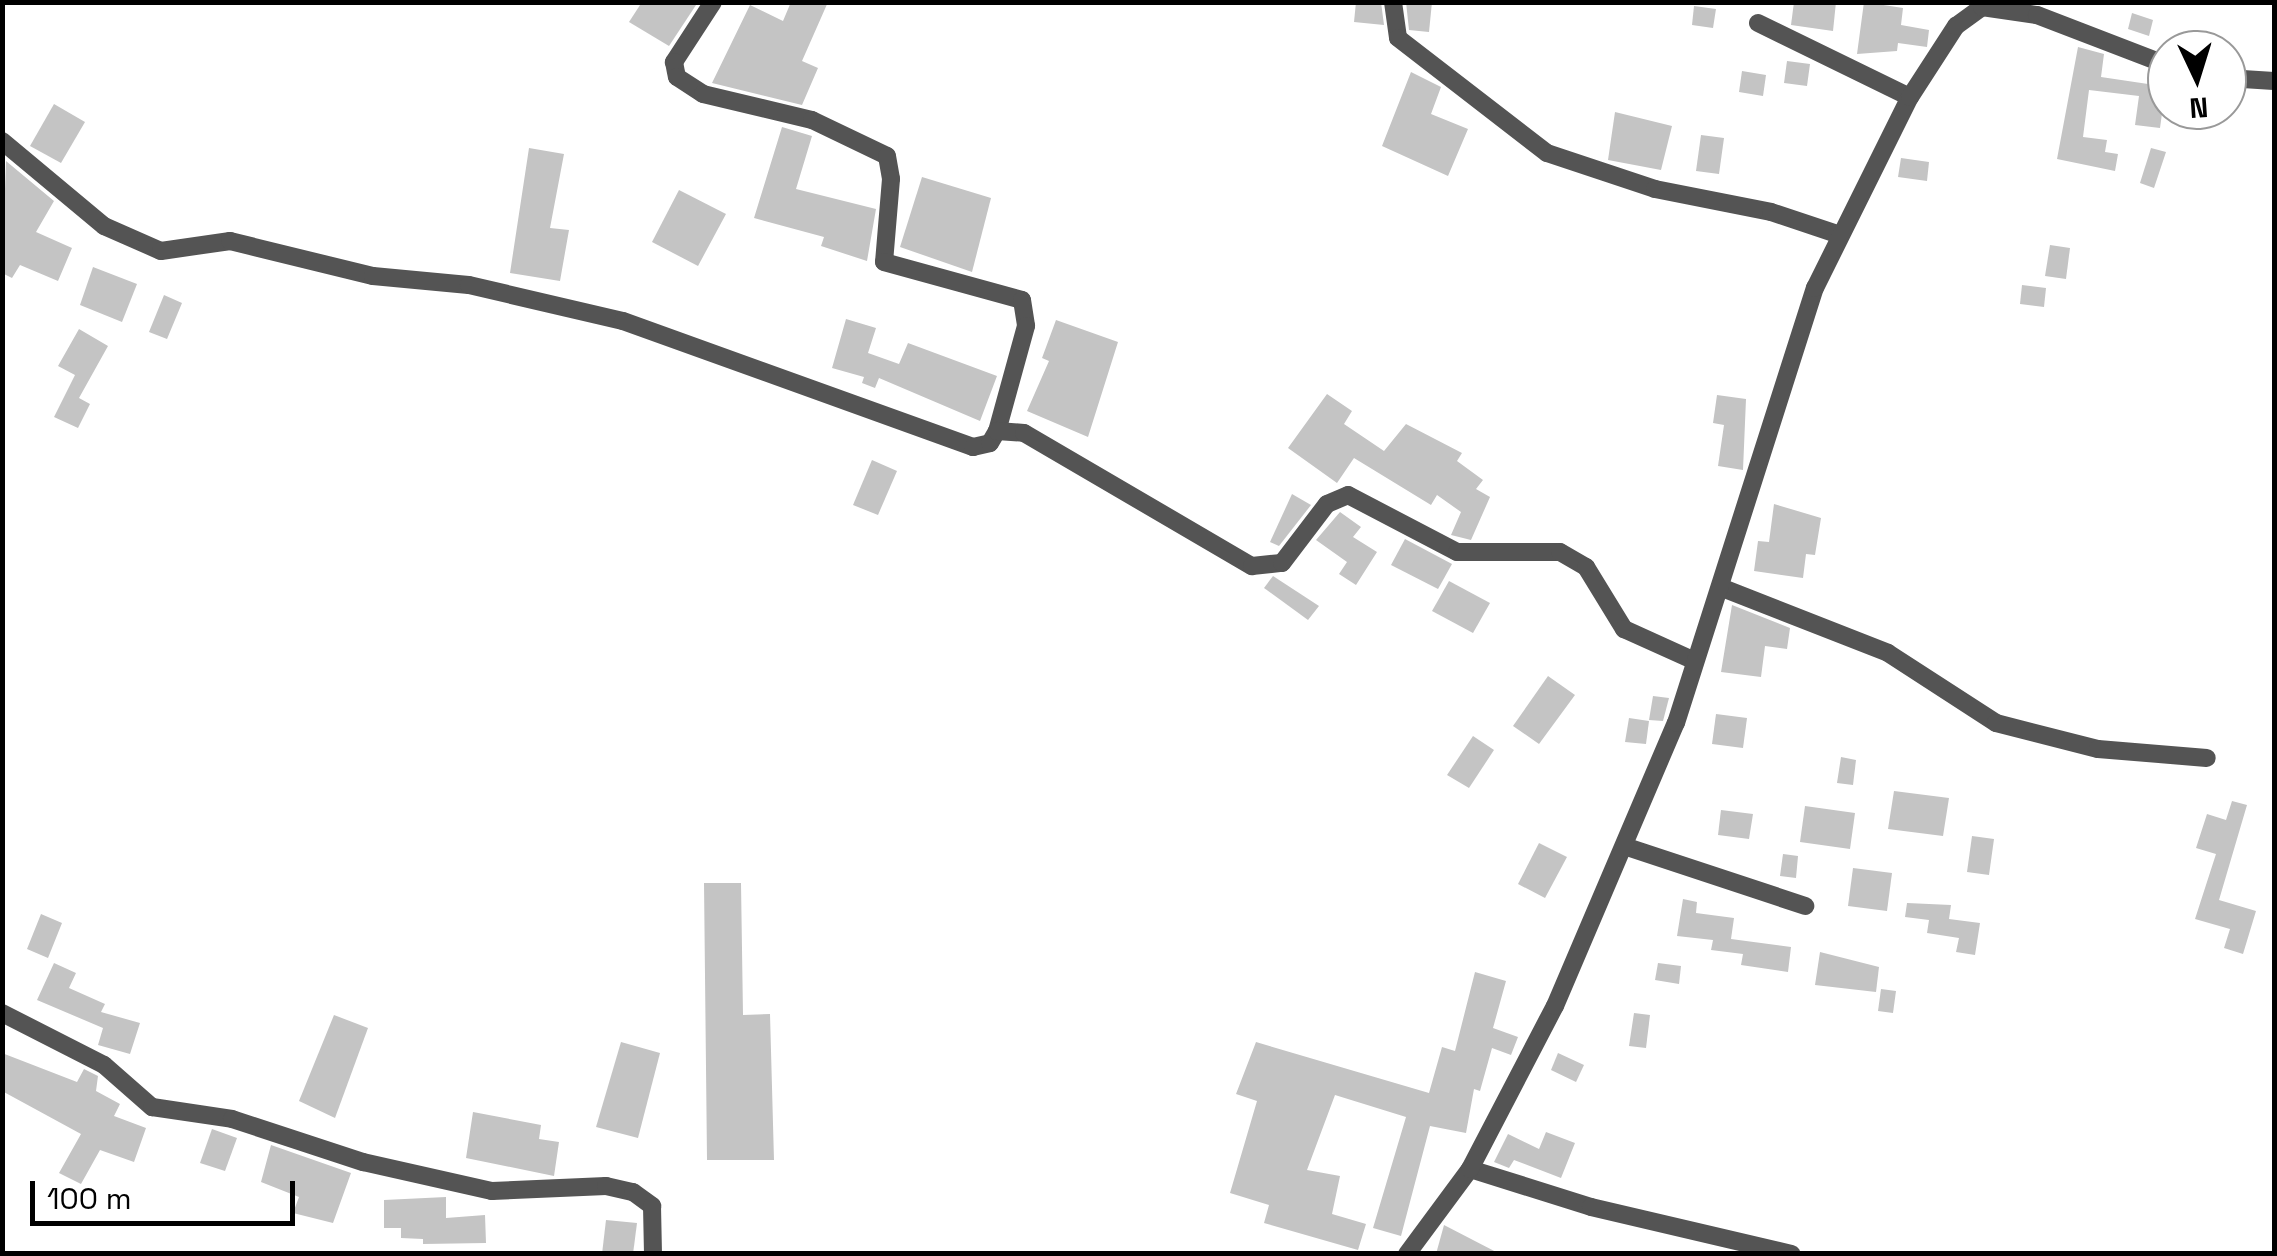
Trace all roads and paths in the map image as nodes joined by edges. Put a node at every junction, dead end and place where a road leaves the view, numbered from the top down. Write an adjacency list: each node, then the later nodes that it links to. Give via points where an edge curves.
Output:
1 (713, 2): 10 (street, via 674,62 677,77 703,94 812,120 887,156 892,179 884,262 1022,300 1026,326)
2 (1393, 2): 9 (street, via 1398,38 1547,154 1655,190 1771,212)
3 (1758, 24): 7 (street)
4 (2147, 57): 7 (street, via 2037,16 1982,7 1956,26)
5 (2247, 79): 6 (street)
6 (2274, 80)
7 (1910, 98): 9 (street)
8 (2, 142): 10 (street, via 66,187 104,226 162,251 230,242 373,276 469,285 623,321 973,446 990,443)
9 (1837, 234): 11 (street)
10 (997, 431): 12 (street, via 1054,445 1252,566 1282,563 1328,504 1348,495 1466,554 1560,552 1586,567 1624,629)
11 (1720, 587): 12 (street); 13 (street, via 1888,653 1996,723 2098,748)
12 (1695, 660): 14 (street)
13 (2207, 758)
14 (1624, 846): 15 (street); 17 (street, via 1555,1006)
15 (1804, 906)
16 (2, 1013): 18 (street, via 104,1065 152,1107 232,1118 363,1162 492,1191 606,1186 633,1192 652,1206)
17 (1470, 1169): 19 (street); 20 (street, via 1591,1207)
18 (653, 1254)
19 (1407, 1254)
20 (1792, 1254)

